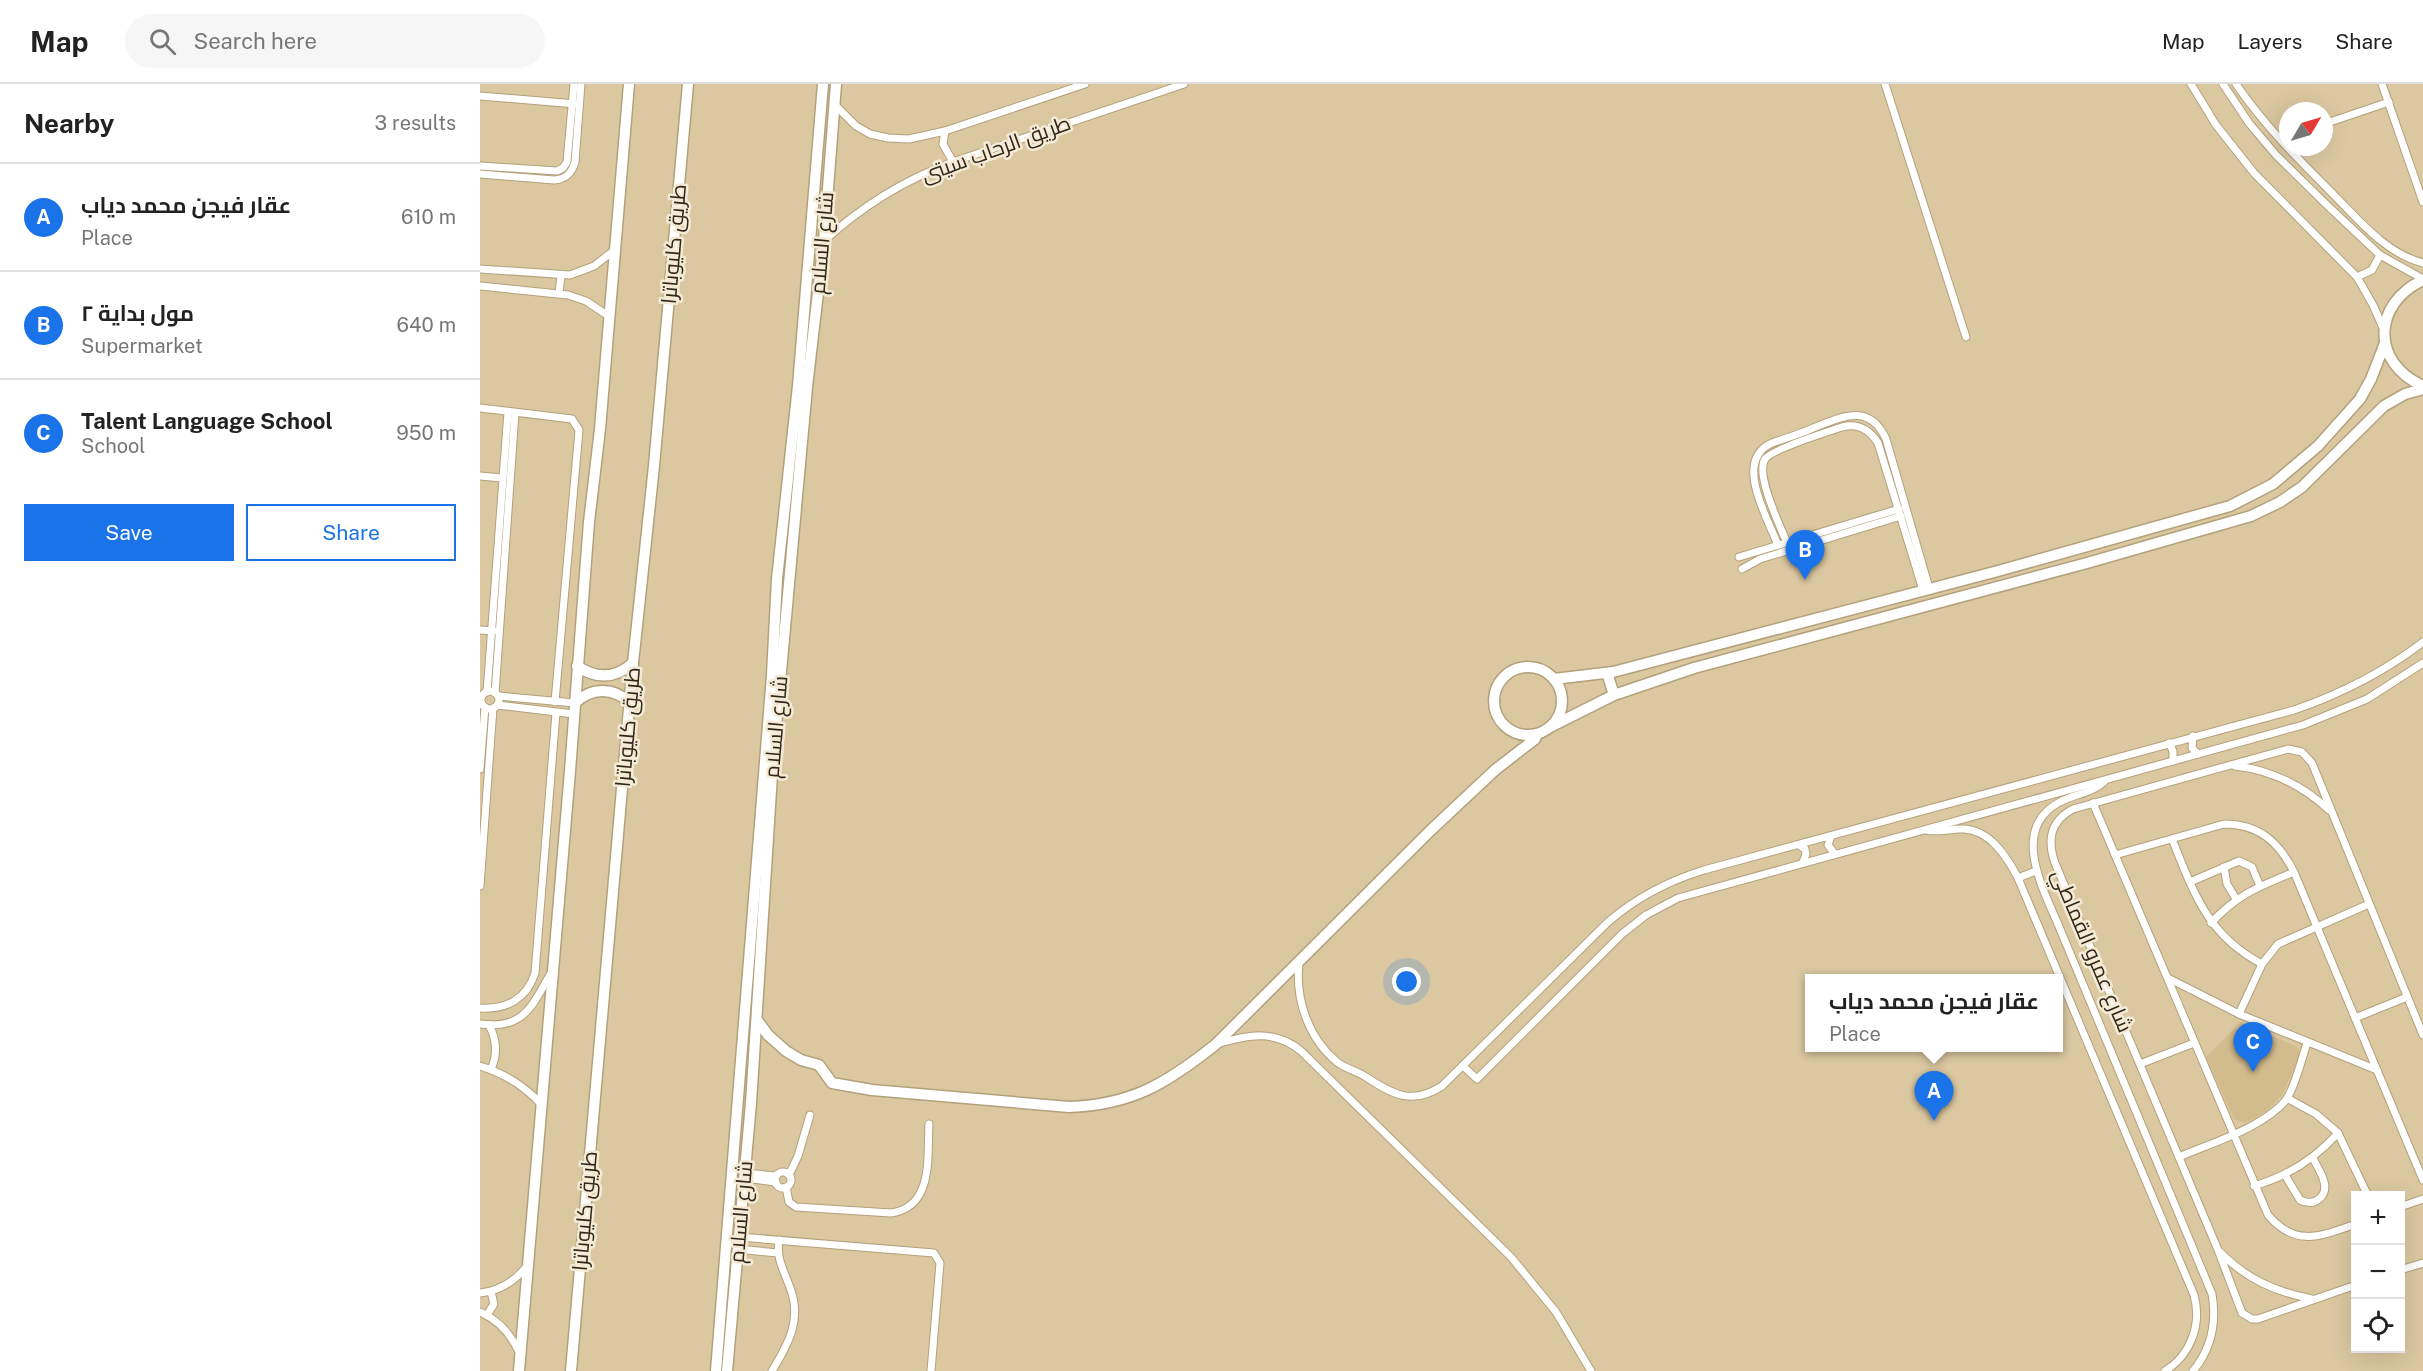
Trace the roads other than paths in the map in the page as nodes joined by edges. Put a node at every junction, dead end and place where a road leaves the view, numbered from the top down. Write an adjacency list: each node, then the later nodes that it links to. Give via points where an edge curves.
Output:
1 (573, 84): 16 (street)
2 (581, 84): 16 (street)
3 (629, 84): 26 (main road)
4 (688, 84): 65 (main road, طريق كليوباترا)
5 (823, 84): 39 (main road, شارع السلام)
6 (836, 84): 17 (main road, شارع السلام)
7 (1085, 84): 19 (street, طريق الرحاب سيتى)
8 (1184, 84): 20 (street, طريق الرحاب سيتى)
9 (1885, 84): 37 (street)
10 (2192, 84): 31 (street, via 2216,124 2254,173)
11 (2223, 84): 27 (street, via 2276,155)
12 (2235, 84): 28 (street, via 2268,127 2371,232 2395,251)
13 (2382, 84): 15 (street)
14 (480, 96): 16 (street)
15 (2389, 102): 18 (street); 23 (street)
16 (576, 104): 21 (street, via 563,168 556,171); 22 (street, via 575,162 566,176 554,180)
17 (834, 104): 19 (street, طريق الرحاب سيتى, via 870,134 909,139); 25 (main road, شارع السلام)
18 (2333, 121)
19 (945, 131): 20 (street, via 945,151)
20 (953, 162): 25 (street, طريق الرحاب سيتى, via 884,194)
21 (480, 166)
22 (480, 174)
23 (2421, 187): 24 (street)
24 (2423, 202)
25 (824, 241): 39 (main road, شارع السلام)
26 (616, 249): 30 (street, via 586,270); 35 (main road)
27 (2380, 255): 31 (street, via 2372,270); 32 (street)
28 (2423, 263)
29 (480, 269): 30 (street)
30 (561, 276): 34 (street)
31 (2357, 277): 36 (street)
32 (2423, 279): 36 (main road, via 2396,298 2387,313)
33 (480, 286): 34 (street)
34 (559, 293): 35 (street, via 586,301)
35 (610, 317): 67 (main road)
36 (2384, 330): 38 (main road)
37 (1966, 337)
38 (2385, 343): 40 (main road, via 2392,363); 41 (main road)
39 (803, 387): 120 (main road, شارع السلام); 169 (main road, شارع السلام, via 777,579)
40 (2423, 387): 44 (main road, via 2400,396)
41 (2360, 399): 44 (main road, via 2373,403); 53 (main road, via 2314,450 2258,493 2198,516)
42 (480, 408): 43 (street)
43 (512, 412): 47 (street); 73 (street, via 572,419 579,430)
44 (2375, 414): 58 (main road, via 2302,487 2266,510 2223,526)
45 (1801, 433): 46 (street); 52 (street, via 1763,447 1753,464 1756,486); 56 (street, via 1852,415 1876,424 1895,467)
46 (1804, 441): 50 (street, via 1842,427 1864,428 1878,443); 51 (street, via 1769,455 1762,466 1764,484)
47 (507, 470): 49 (street); 63 (street)
48 (480, 476): 49 (street)
49 (502, 478): 63 (street)
50 (1900, 512): 51 (street); 54 (street); 56 (street)
51 (1787, 543): 52 (street)
52 (1778, 545): 54 (street)
53 (2083, 547): 55 (main road); 58 (main road, via 2082,556)
54 (1766, 553): 57 (street); 59 (street)
55 (2056, 554): 60 (main road); 61 (main road)
56 (1916, 556): 61 (street)
57 (1739, 557)
58 (2087, 563): 60 (main road)
59 (1742, 569)
60 (2062, 570): 71 (main road, via 1694,668)
61 (1926, 589): 68 (main road)
62 (480, 630): 63 (street)
63 (495, 631): 70 (street)
64 (2423, 642): 82 (street, via 2377,673 2328,697 2277,715)
65 (633, 663): 67 (main road, via 609,676); 74 (main road, طريق كليوباترا)
66 (2423, 663): 84 (street, via 2346,709)
67 (577, 666): 77 (main road)
68 (1608, 673): 69 (main road); 71 (main road)
69 (1554, 679): 80 (main road, via 1562,698 1561,709); 81 (main road, via 1540,669 1520,668 1498,686 1495,705 1502,723 1518,733)
70 (489, 694): 72 (street); 75 (street); 76 (street)
71 (1614, 695): 80 (main road)
72 (536, 700): 73 (street); 78 (street)
73 (555, 702): 77 (street)
74 (630, 703): 77 (main road, via 602,690 587,694); 168 (main road, طريق كليوباترا)
75 (482, 704): 76 (street); 87 (street)
76 (495, 707): 78 (street); 89 (street)
77 (574, 709): 79 (street); 112 (main road)
78 (536, 710): 79 (street)
79 (556, 713): 117 (street, via 535,973 528,989 514,1002)
80 (1550, 727): 81 (main road)
81 (1537, 734): 110 (main road, via 1431,830)
82 (2193, 736): 83 (street); 84 (street, via 2192,748)
83 (2169, 743): 85 (street, via 2174,751); 93 (street)
84 (2198, 754): 85 (street)
85 (2173, 761): 88 (street)
86 (2232, 766): 90 (street, شارع عمرو القماطي); 91 (street, شارع عمرو القماطي, via 2283,779); 91 (street, شارع عمرو القماطي, via 2288,749 2302,752 2312,763)
87 (480, 769)
88 (2107, 779): 92 (street); 100 (street, via 2047,812 2034,835)
89 (483, 798): 104 (street)
90 (2093, 803): 97 (street); 128 (street, شارع عمرو القماطي, via 2058,819 2050,844)
91 (2331, 811): 107 (street, شارع عمرو القماطي)
92 (1924, 829): 96 (street); 102 (street, via 1979,833 2002,852)
93 (1831, 836): 95 (street); 96 (street, via 1828,845)
94 (2172, 839): 97 (street); 101 (street, via 2224,825 2248,826 2275,843); 103 (street)
95 (1799, 845): 98 (street, via 1806,851); 130 (street, via 1685,876 1638,899 1608,922)
96 (1835, 854): 98 (street)
97 (2115, 855): 114 (street)
98 (1803, 862): 130 (street, via 1690,893 1646,915 1612,943 1477,1079)
99 (2224, 867): 103 (street); 105 (street, via 2239,861 2248,863); 106 (street, via 2227,884)
100 (2036, 871): 102 (street); 175 (street, via 2208,1283 2214,1305 2213,1328 2206,1351)
101 (2294, 872): 105 (street); 109 (street)
102 (2018, 878): 113 (street)
103 (2190, 882): 108 (street)
104 (480, 886)
105 (2260, 886): 106 (street)
106 (2236, 899): 108 (street)
107 (2369, 904): 109 (street); 116 (street, شارع عمرو القماطي)
108 (2211, 923): 111 (street, via 2234,946)
109 (2317, 926): 111 (street, via 2278,944); 119 (street)
110 (1299, 962): 126 (main road); 127 (street, via 1299,994 1304,1015)
111 (2262, 964): 118 (street)
112 (552, 970): 122 (street, via 537,1000 525,1013 506,1024); 135 (main road)
113 (2059, 974)
114 (2167, 977): 118 (street); 125 (street)
115 (2063, 985): 174 (street, via 2194,1295 2197,1317 2192,1339 2180,1359)
116 (2407, 998): 119 (street); 123 (street, شارع عمرو القماطي)
117 (480, 1008)
118 (2239, 1014): 124 (street)
119 (2355, 1018): 132 (street)
120 (757, 1020): 126 (main road, via 786,1051 819,1065 832,1083 1069,1107 1117,1101 1149,1090 1177,1075); 144 (main road, شارع السلام)
121 (480, 1024): 122 (street)
122 (489, 1025): 131 (street, via 496,1045)
123 (2423, 1035)
124 (2307, 1042): 132 (street); 134 (street)
125 (2194, 1043): 128 (street); 139 (street)
126 (1215, 1045): 133 (street, via 1253,1035 1279,1038 1294,1045)
127 (1338, 1063): 130 (street, via 1393,1094 1406,1096 1436,1090); 133 (street)
128 (2140, 1064): 140 (street, شارع عمرو القماطي)
129 (480, 1066): 131 (street)
130 (1463, 1066)
131 (491, 1069): 135 (street, via 518,1083)
132 (2377, 1070): 146 (street)
133 (1327, 1075): 173 (street, via 1532,1281 1569,1331)
134 (2287, 1098): 138 (street, via 2316,1114); 139 (street, via 2262,1119)
135 (540, 1103): 159 (main road)
136 (810, 1115): 142 (street)
137 (929, 1124): 148 (street, via 924,1189 903,1210 891,1213 796,1207 789,1202)
138 (2338, 1133): 141 (street); 149 (street)
139 (2232, 1134): 140 (street); 147 (street)
140 (2179, 1157): 156 (street, شارع عمرو القماطي)
141 (2313, 1158): 143 (street); 143 (street, via 2325,1185 2317,1201 2300,1200)
142 (789, 1175): 145 (street, via 782,1172); 148 (street)
143 (2285, 1175): 147 (street)
144 (744, 1176): 145 (street); 153 (main road, شارع السلام)
145 (776, 1179): 148 (street, via 781,1187)
146 (2423, 1180)
147 (2254, 1186): 152 (street, via 2268,1215 2292,1234 2315,1237)
148 (786, 1187)
149 (2366, 1191)
150 (2423, 1199): 151 (street)
151 (2405, 1206)
152 (2351, 1225)
153 (739, 1237): 154 (street); 155 (main road, شارع السلام)
154 (779, 1240): 157 (street); 172 (street, via 934,1253 940,1263)
155 (737, 1249): 157 (street); 170 (main road, شارع السلام)
156 (2218, 1250): 164 (street, شارع عمرو القماطي, via 2239,1270 2264,1285); 164 (street, شارع عمرو القماطي, via 2239,1308 2247,1317 2258,1319)
157 (778, 1253): 171 (street, via 796,1315 791,1338)
158 (2423, 1263): 160 (street)
159 (527, 1266): 162 (street, via 514,1280); 166 (main road)
160 (2405, 1268)
161 (2351, 1286): 164 (street, شارع عمرو القماطي)
162 (491, 1292): 163 (street); 165 (street, via 494,1304)
163 (480, 1293)
164 (2312, 1299)
165 (484, 1314): 166 (street, via 509,1335)
166 (520, 1354): 167 (main road)
167 (519, 1371)
168 (571, 1371)
169 (716, 1371)
170 (727, 1371)
171 (772, 1371)
172 (932, 1371)
173 (1591, 1371)
174 (2165, 1371)
175 (2193, 1371)

